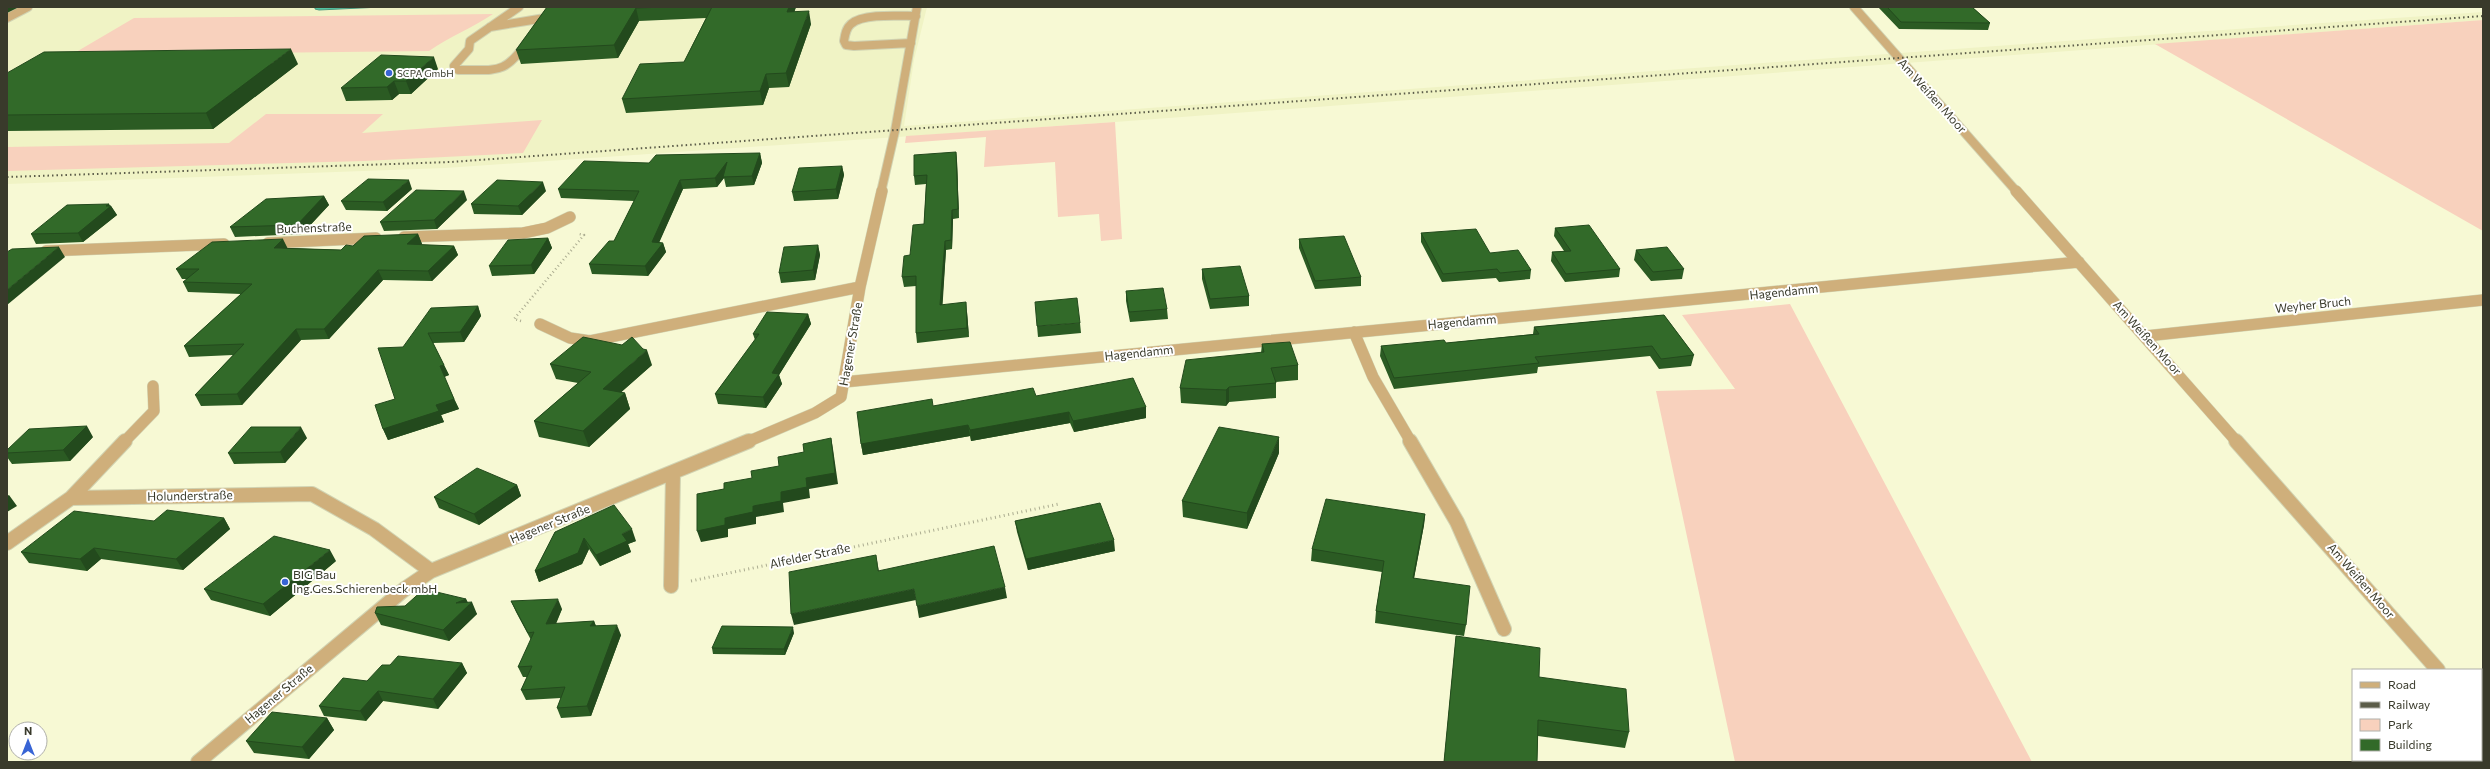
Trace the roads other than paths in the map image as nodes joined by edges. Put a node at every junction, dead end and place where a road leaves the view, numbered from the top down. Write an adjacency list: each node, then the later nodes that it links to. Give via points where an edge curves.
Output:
1 (28, 7): 6 (street)
2 (519, 7): 7 (street)
3 (917, 7): 5 (street, Hagener Straße)
4 (1854, 7): 13 (street, Am Weißen Moor)
5 (916, 16): 8 (street, Hagener Straße); 8 (street, via 854,20 844,41 846,46)
6 (7, 18)
7 (490, 27): 7 (street, via 545,18 510,65 458,70 454,66 469,49 470,41)
8 (911, 43): 14 (street, Hagener Straße, via 894,136)
9 (570, 216): 10 (street, Buchenstraße, via 546,228 523,233)
10 (259, 243)
11 (236, 244): 12 (street)
12 (38, 251)
13 (2079, 262): 17 (street, Hagendamm, via 1696,302); 18 (street, Am Weißen Moor)
14 (860, 287): 16 (street, Hagener Straße, via 590,341 570,338); 19 (street, Hagener Straße)
15 (2483, 300): 18 (street, Weyher Bruch)
16 (540, 324)
17 (1354, 332): 19 (street, Hagendamm); 26 (street, via 1373,377 1457,522)
18 (2146, 336): 27 (street, Am Weißen Moor)
19 (844, 382): 21 (street, Hagener Straße, via 841,397 815,413)
20 (153, 386): 22 (street, via 154,411)
21 (674, 474): 24 (street, Hagener Straße); 25 (street)
22 (71, 498): 23 (street); 24 (street, Holunderstraße, via 312,494 345,509 384,534)
23 (7, 542)
24 (431, 571): 28 (street, Hagener Straße, via 406,588)
25 (671, 586)
26 (1504, 629)
27 (2437, 669)
28 (198, 762)

